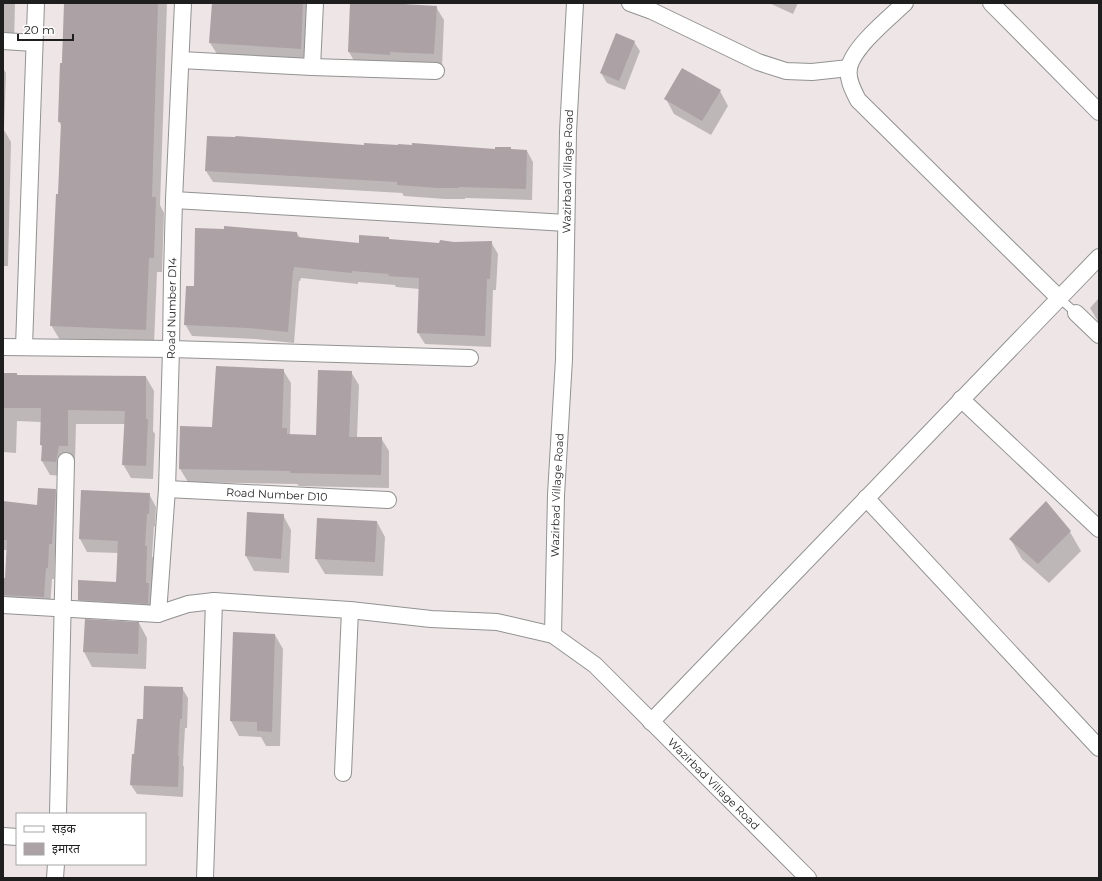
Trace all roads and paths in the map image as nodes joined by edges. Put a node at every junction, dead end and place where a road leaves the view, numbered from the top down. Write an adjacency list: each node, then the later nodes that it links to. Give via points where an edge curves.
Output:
1 (36, 3): 9 (street)
2 (182, 3): 10 (street, Road Number D14)
3 (315, 3): 11 (street)
4 (575, 3): 16 (street, Wazirbad Village Road)
5 (630, 3): 12 (street, via 758,62 786,71 812,72)
6 (905, 3): 12 (street, via 859,47)
7 (991, 3): 14 (street)
8 (3, 41): 9 (street)
9 (34, 43): 22 (street)
10 (180, 60): 11 (street); 15 (street, Road Number D14)
11 (312, 67): 13 (street)
12 (849, 68): 18 (street, via 851,85 858,100)
13 (436, 71)
14 (1099, 112)
15 (174, 200): 16 (street); 23 (street, Road Number D14)
16 (566, 223): 36 (street, Wazirbad Village Road, via 564,359 556,495)
17 (1099, 257): 18 (street)
18 (1059, 298): 19 (lane); 25 (street)
19 (1076, 313): 20 (street)
20 (1099, 335)
21 (3, 347): 22 (street)
22 (24, 347): 23 (street)
23 (172, 349): 24 (street); 27 (street, Road Number D14)
24 (470, 358)
25 (961, 400): 28 (street); 30 (street)
26 (66, 461): 33 (street)
27 (167, 489): 29 (street, Road Number D10); 35 (street, Road Number D14)
28 (866, 498): 37 (street); 38 (street)
29 (388, 500)
30 (1099, 529)
31 (214, 602): 34 (street); 35 (street, via 188,604); 45 (street)
32 (3, 605): 33 (street)
33 (63, 609): 35 (street); 40 (street)
34 (350, 610): 36 (street, via 431,619 496,622); 39 (street)
35 (158, 614)
36 (553, 635): 37 (street, Wazirbad Village Road, via 595,665)
37 (651, 722): 46 (street, Wazirbad Village Road)
38 (1099, 748)
39 (343, 773)
40 (58, 813)
41 (3, 836): 42 (street)
42 (16, 836)
43 (56, 865): 44 (street)
44 (55, 878)
45 (205, 878)
46 (808, 878)

